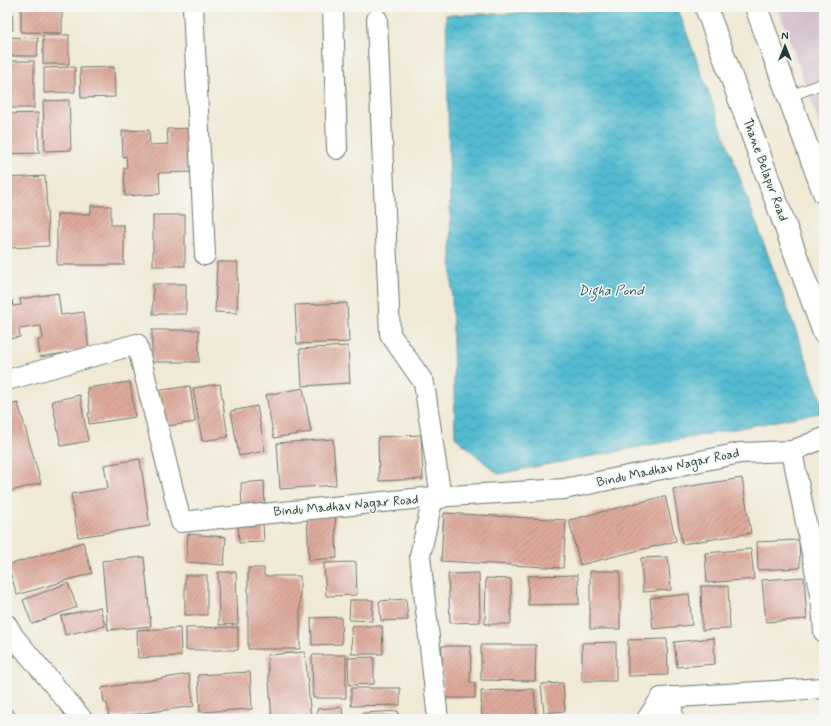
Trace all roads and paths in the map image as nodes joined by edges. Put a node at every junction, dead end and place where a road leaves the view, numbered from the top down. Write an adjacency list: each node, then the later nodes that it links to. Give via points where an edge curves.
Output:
1 (193, 7): 10 (street)
2 (333, 7): 8 (street)
3 (706, 7): 11 (main road, Thane Belapur Road)
4 (756, 7): 7 (main road)
5 (377, 19): 15 (street, via 390,334 424,383)
6 (824, 83): 7 (lane)
7 (790, 96): 9 (main road)
8 (337, 149)
9 (824, 193)
10 (205, 254)
11 (824, 333)
12 (7, 380): 15 (street, Bindu Madhav Nagar Road, via 137,344 181,522)
13 (824, 438): 14 (street, Bindu Madhav Nagar Road)
14 (792, 451): 15 (street, Bindu Madhav Nagar Road, via 740,452 564,489); 17 (street, via 822,605)
15 (437, 498): 21 (street, via 420,556)
16 (7, 625): 20 (street, via 14,637)
17 (824, 632)
18 (824, 688): 19 (street)
19 (671, 697): 22 (street, via 661,698); 23 (street)
20 (82, 719)
21 (438, 719)
22 (647, 719)
23 (673, 719)

